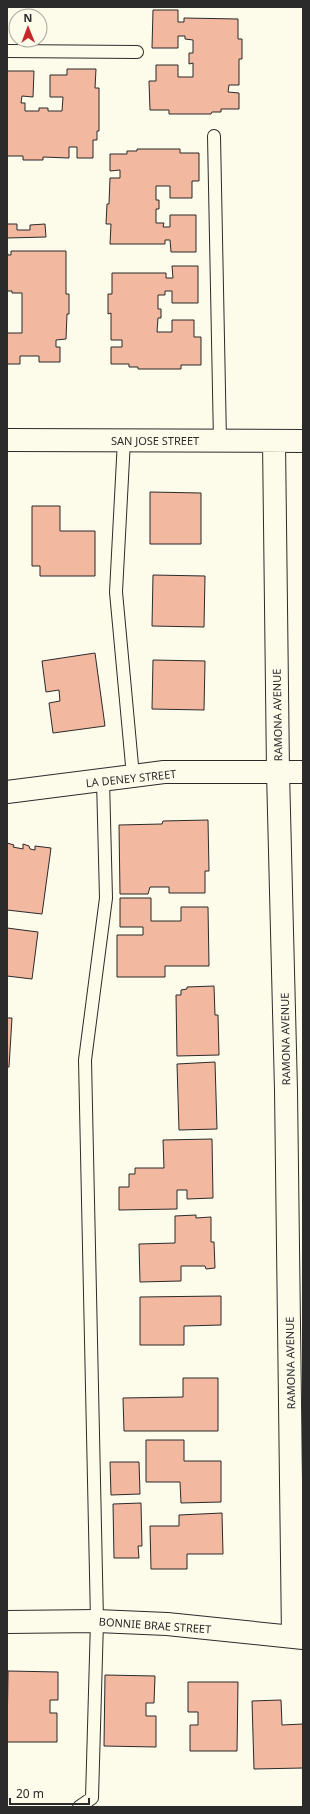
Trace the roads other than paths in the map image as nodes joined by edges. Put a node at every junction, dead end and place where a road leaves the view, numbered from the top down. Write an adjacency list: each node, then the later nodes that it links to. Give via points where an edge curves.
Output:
1 (7, 52): 2 (lane)
2 (137, 52)
3 (214, 136): 6 (lane)
4 (7, 440): 5 (street, SAN JOSE STREET)
5 (124, 440): 6 (street, SAN JOSE STREET); 11 (lane, via 116,592)
6 (220, 440): 7 (street, SAN JOSE STREET)
7 (274, 441): 8 (street, SAN JOSE STREET); 9 (street, RAMONA AVENUE)
8 (303, 441)
9 (278, 772): 10 (street, LA DENEY STREET); 11 (street, LA DENEY STREET, via 164,772); 14 (street, RAMONA AVENUE)
10 (303, 772)
11 (133, 776): 12 (street, LA DENEY STREET)
12 (103, 780): 13 (street, LA DENEY STREET); 15 (lane, via 106,898 85,1060)
13 (7, 792)
14 (294, 1090): 17 (street, RAMONA AVENUE)
15 (97, 1621): 16 (street, BONNIE BRAE STREET); 17 (street, BONNIE BRAE STREET, via 167,1624); 18 (lane, via 92,1798)
16 (7, 1622)
17 (298, 1637)
18 (79, 1807)

